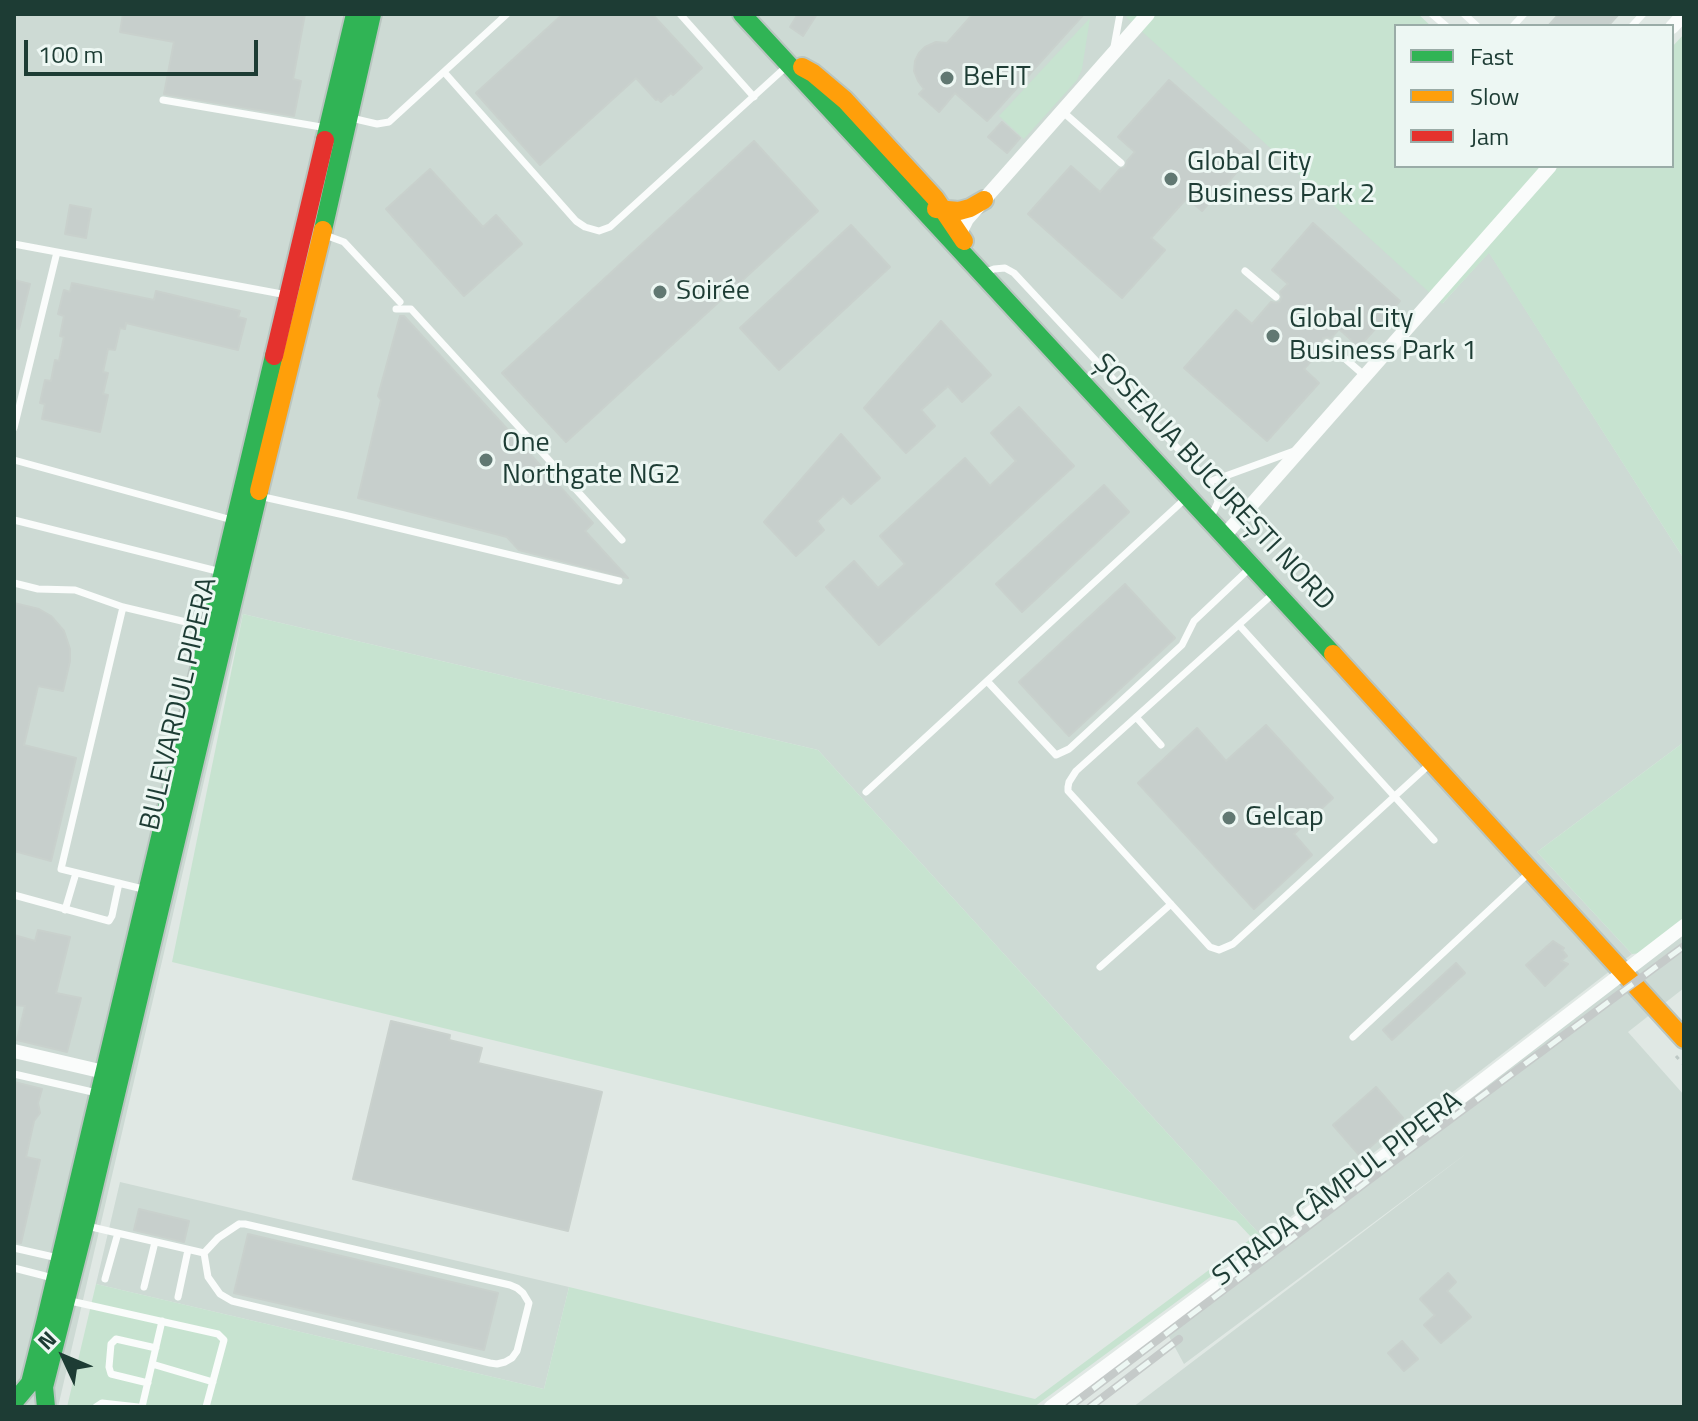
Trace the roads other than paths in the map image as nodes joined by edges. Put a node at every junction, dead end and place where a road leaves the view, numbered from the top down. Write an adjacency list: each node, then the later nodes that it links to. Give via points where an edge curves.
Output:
1 (355, 14): 15 (main road, BULEVARDUL PIPERA)
2 (372, 14): 14 (main road, BULEVARDUL PIPERA)
3 (507, 14): 10 (lane)
4 (680, 14): 11 (lane)
5 (742, 14): 9 (main road, ȘOSEAUA BUCUREȘTI NORD)
6 (1120, 14): 8 (lane)
7 (1148, 14): 8 (street)
8 (1113, 53): 13 (street)
9 (789, 64): 11 (lane); 18 (main road, ȘOSEAUA BUCUREȘTI NORD); 20 (main road, via 805,68 833,89)
10 (444, 72): 11 (lane, via 576,221 599,231 610,227); 14 (lane, via 389,122)
11 (754, 97)
12 (163, 100): 15 (lane)
13 (1062, 111): 16 (lane); 19 (street)
14 (348, 118): 21 (main road, BULEVARDUL PIPERA)
15 (328, 129): 27 (main road, BULEVARDUL PIPERA)
16 (1121, 163)
17 (1548, 168): 30 (street)
18 (908, 194): 20 (main road); 22 (main road, ȘOSEAUA BUCUREȘTI NORD)
19 (984, 200): 20 (main road, via 965,210); 22 (street, via 967,219)
20 (945, 211): 22 (main road)
21 (322, 235): 35 (main road, BULEVARDUL PIPERA); 41 (lane, via 344,242 398,306 411,309)
22 (961, 243): 26 (main road, ȘOSEAUA BUCUREȘTI NORD)
23 (14, 244): 24 (lane)
24 (57, 252): 27 (lane); 31 (lane)
25 (1245, 271): 28 (lane)
26 (981, 273): 34 (lane, via 1005,268 1014,273); 36 (main road, ȘOSEAUA BUCUREȘTI NORD)
27 (288, 295): 38 (main road, BULEVARDUL PIPERA)
28 (1276, 297)
29 (1327, 343): 30 (lane)
30 (1365, 376): 32 (street)
31 (14, 428)
32 (1301, 449): 34 (lane); 40 (street)
33 (14, 460): 38 (lane)
34 (1209, 482): 39 (lane, via 1218,502)
35 (258, 496): 44 (lane); 73 (main road, BULEVARDUL PIPERA)
36 (1187, 497): 39 (main road, ȘOSEAUA BUCUREȘTI NORD); 50 (lane)
37 (14, 520): 43 (lane)
38 (235, 521): 43 (main road, BULEVARDUL PIPERA)
39 (1209, 521): 40 (main road, ȘOSEAUA BUCUREȘTI NORD)
40 (1224, 536): 42 (main road, ȘOSEAUA BUCUREȘTI NORD)
41 (622, 540)
42 (1252, 567): 46 (main road, ȘOSEAUA BUCUREȘTI NORD); 50 (lane, via 1194,621 1182,645 1069,749 1056,755)
43 (223, 572): 49 (main road, BULEVARDUL PIPERA)
44 (619, 581)
45 (14, 583): 47 (lane, via 75,590)
46 (1275, 592): 48 (lane); 53 (main road, ȘOSEAUA BUCUREȘTI NORD)
47 (123, 607): 49 (lane); 58 (lane, via 61,869)
48 (1239, 625): 51 (lane); 55 (lane)
49 (209, 628): 60 (main road, BULEVARDUL PIPERA)
50 (987, 681): 54 (lane)
51 (1136, 717): 52 (lane); 62 (lane, via 1076,771 1068,791)
52 (1161, 745)
53 (1432, 761): 55 (lane); 57 (main road, ȘOSEAUA BUCUREȘTI NORD)
54 (866, 792)
55 (1395, 796): 56 (lane); 62 (lane, via 1227,947 1210,947)
56 (1434, 840)
57 (1532, 871): 66 (main road, ȘOSEAUA BUCUREȘTI NORD); 68 (lane)
58 (76, 873): 59 (lane); 63 (lane)
59 (119, 883): 60 (lane); 63 (lane, via 109,921)
60 (147, 890): 70 (main road, BULEVARDUL PIPERA)
61 (14, 895): 63 (lane)
62 (1171, 904): 65 (lane)
63 (65, 910)
64 (1684, 926): 66 (street, STRADA CÂMPUL PIPERA)
65 (1100, 967)
66 (1623, 971): 67 (main road, ȘOSEAUA BUCUREȘTI NORD); 97 (street, STRADA CÂMPUL PIPERA)
67 (1681, 1028)
68 (1353, 1037)
69 (14, 1051): 70 (street)
70 (104, 1072): 72 (main road, BULEVARDUL PIPERA)
71 (14, 1074): 72 (lane)
72 (99, 1094): 79 (main road, BULEVARDUL PIPERA)
73 (85, 1225): 74 (lane); 85 (main road, BULEVARDUL PIPERA)
74 (118, 1233): 75 (lane); 82 (lane)
75 (155, 1242): 77 (lane); 83 (lane)
76 (14, 1248): 79 (lane)
77 (188, 1250): 78 (lane); 84 (lane)
78 (204, 1253): 78 (lane, via 208,1277 232,1301 497,1364 517,1351 529,1303 510,1285 245,1224 224,1233)
79 (60, 1259): 81 (main road, BULEVARDUL PIPERA)
80 (14, 1268): 81 (lane)
81 (55, 1279): 91 (main road, BULEVARDUL PIPERA, via 26,1381)
82 (105, 1279)
83 (144, 1287)
84 (178, 1297)
85 (65, 1299): 86 (lane); 93 (main road, BULEVARDUL PIPERA, via 44,1387)
86 (162, 1321): 87 (lane); 89 (lane, via 224,1340)
87 (156, 1348): 88 (lane); 90 (lane, via 116,1339 111,1344 111,1374)
88 (152, 1364): 89 (lane); 90 (lane)
89 (213, 1382): 96 (lane)
90 (148, 1383): 95 (lane)
91 (14, 1403): 92 (main road)
92 (39, 1407)
93 (46, 1407)
94 (96, 1407): 95 (lane)
95 (140, 1407)
96 (206, 1407)
97 (1051, 1407)

